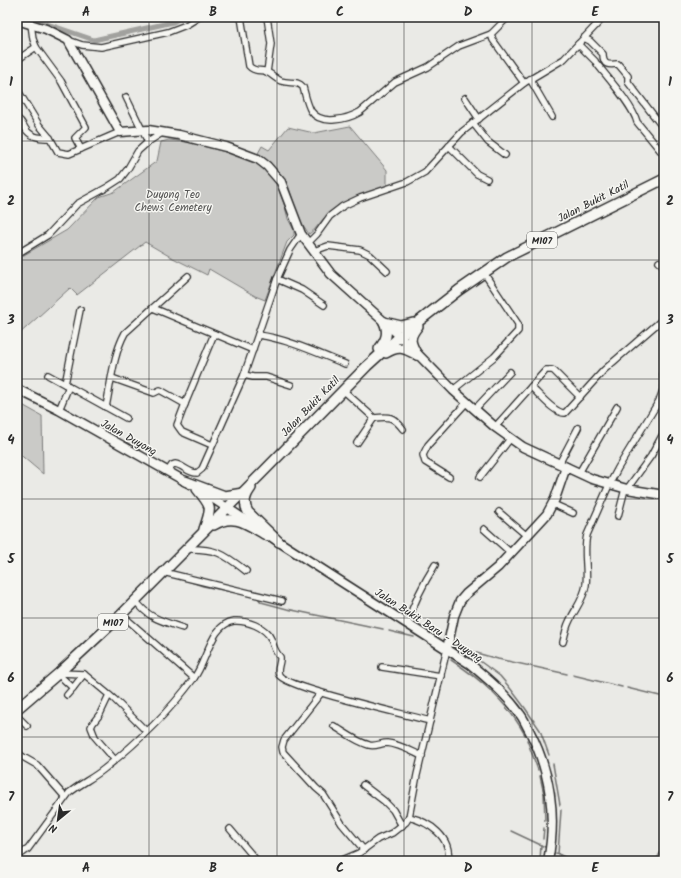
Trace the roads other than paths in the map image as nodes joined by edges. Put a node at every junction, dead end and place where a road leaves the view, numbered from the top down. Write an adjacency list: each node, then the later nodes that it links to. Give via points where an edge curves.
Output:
1 (199, 17): 10 (street, via 172,30 101,47)
2 (241, 17): 14 (street, via 248,63 255,71)
3 (267, 17): 14 (street, via 271,44)
4 (508, 17): 8 (street)
5 (604, 17): 9 (street)
6 (17, 20): 7 (street)
7 (31, 24): 10 (street); 12 (street)
8 (491, 34): 14 (street, via 459,46 428,67 395,82 360,112 347,119 316,116 311,111 300,84 280,81); 16 (street)
9 (584, 38): 11 (street); 24 (street, via 602,54 608,65 618,64 628,76 628,82)
10 (68, 40): 26 (street)
11 (578, 44): 15 (street, via 564,59); 33 (street, via 596,62)
12 (36, 47): 13 (street); 31 (street, via 61,81 86,127 75,138)
13 (17, 60)
14 (267, 72)
15 (530, 79): 16 (street); 20 (street)
16 (524, 83): 22 (street)
17 (17, 89): 28 (street)
18 (126, 97): 25 (street)
19 (465, 98): 22 (street)
20 (552, 117)
21 (17, 118): 28 (street, via 31,135)
22 (479, 119): 23 (street)
23 (473, 123): 30 (street); 32 (street, via 488,142)
24 (664, 129)
25 (141, 130): 26 (street); 27 (street); 29 (street)
26 (120, 132): 31 (street)
27 (162, 133): 29 (street); 36 (street, via 226,147 253,157 267,166 281,182)
28 (50, 138): 31 (street, via 62,154)
29 (148, 142): 39 (street, via 138,151 120,179 77,204 48,235)
30 (449, 146): 34 (street, via 477,174); 37 (street, via 417,178 343,206 330,216)
31 (81, 149)
32 (505, 155)
33 (664, 155)
34 (487, 179)
35 (664, 179): 43 (main road, Jalan Bukit Katil / M107, via 507,257)
36 (301, 234): 37 (street); 45 (street, via 290,250)
37 (308, 243): 38 (street)
38 (314, 251): 42 (street, via 328,246 360,250 370,255); 52 (street, via 330,274)
39 (17, 254)
40 (659, 262): 41 (street)
41 (664, 266)
42 (387, 271)
43 (484, 273): 49 (main road, Jalan Bukit Katil / M107); 70 (street, via 518,324 518,331 494,357)
44 (188, 276): 47 (street)
45 (277, 279): 46 (street, via 302,290); 54 (street)
46 (324, 305)
47 (152, 308): 53 (street); 63 (street, via 121,340)
48 (80, 310): 64 (street)
49 (427, 314): 51 (main road, Jalan Bukit Katil / M107); 57 (main road, via 410,339)
50 (664, 318): 71 (street, via 604,370)
51 (418, 321): 52 (main road, via 406,326); 55 (main road, Jalan Bukit Katil / M107)
52 (384, 322): 55 (street); 59 (main road, via 387,329 385,341)
53 (214, 334): 56 (street); 73 (street)
54 (258, 335): 56 (street); 58 (street, via 300,346)
55 (400, 336): 57 (street); 59 (main road, Jalan Bukit Katil / M107)
56 (253, 350): 62 (street)
57 (418, 355): 59 (main road, via 405,348 393,349); 70 (street)
58 (345, 364)
59 (367, 366): 69 (main road, Jalan Bukit Katil / M107)
60 (510, 372): 77 (street)
61 (48, 375): 64 (street)
62 (244, 375): 65 (street, via 253,378 266,376); 86 (street)
63 (112, 378): 73 (street, via 154,393 160,390); 74 (street)
64 (67, 385): 74 (street); 76 (street)
65 (291, 385)
66 (531, 387): 71 (street, via 554,409 562,413 568,412); 71 (street, via 549,369); 80 (street)
67 (664, 387): 94 (street, via 659,401)
68 (17, 389): 76 (street, Jalan Duyong)
69 (343, 390): 79 (street); 90 (main road, Jalan Bukit Katil / M107)
70 (453, 390): 72 (street)
71 (580, 397)
72 (467, 402): 77 (street); 91 (street, via 428,445 423,455 425,462)
73 (184, 404): 86 (street, via 177,422 179,428 182,432)
74 (106, 407): 78 (street)
75 (617, 407): 89 (street)
76 (59, 410): 88 (street, Jalan Duyong)
77 (475, 410): 80 (street)
78 (126, 418)
79 (374, 418): 82 (street, via 391,417); 85 (street)
80 (495, 427): 84 (street)
81 (578, 428): 87 (street)
82 (403, 429)
83 (664, 432): 96 (street, via 651,456)
84 (510, 439): 87 (street); 92 (street)
85 (357, 443)
86 (212, 445): 88 (street, via 202,469 197,473 175,464)
87 (562, 466): 89 (street); 99 (street)
88 (168, 472): 93 (street, Jalan Duyong)
89 (579, 473): 94 (street)
90 (262, 474): 97 (main road, Jalan Bukit Katil / M107); 107 (main road, via 247,494 245,508)
91 (449, 477)
92 (480, 477)
93 (185, 481): 95 (street, Jalan Duyong); 97 (main road, via 225,496)
94 (609, 485): 96 (street); 118 (street, via 587,535 586,585)
95 (197, 489): 100 (street, Jalan Duyong); 105 (main road, via 208,502 210,509)
96 (626, 489): 98 (street); 103 (street)
97 (243, 493): 100 (main road, Jalan Bukit Katil / M107)
98 (664, 495)
99 (553, 504): 102 (street); 106 (street)
100 (228, 508): 105 (main road, Jalan Bukit Katil / M107); 107 (street, Jalan Bukit Baru - Duyong)
101 (499, 512): 106 (street)
102 (573, 514)
103 (618, 516)
104 (484, 529): 109 (street)
105 (204, 531): 107 (main road, via 220,521 233,519); 108 (main road, Jalan Bukit Katil / M107)
106 (527, 536): 109 (street)
107 (279, 542): 116 (street, Jalan Bukit Baru - Duyong)
108 (185, 549): 111 (street, via 216,551); 112 (main road, Jalan Bukit Katil / M107)
109 (511, 553): 119 (street, via 460,601)
110 (434, 565): 116 (street, via 412,607)
111 (246, 571)
112 (163, 572): 113 (main road, Jalan Bukit Katil / M107); 114 (street)
113 (135, 600): 115 (main road, Jalan Bukit Katil / M107); 117 (street, via 147,614)
114 (282, 601)
115 (121, 614): 121 (main road, Jalan Bukit Katil / M107); 124 (street)
116 (408, 624): 119 (street, Jalan Bukit Baru - Duyong)
117 (183, 628)
118 (562, 642)
119 (447, 649): 123 (street); 148 (street, Jalan Bukit Baru - Duyong, via 497,686 521,714 536,744 546,772 551,799 551,844)
120 (382, 667): 123 (street)
121 (58, 673): 122 (street); 125 (street); 129 (main road, Jalan Bukit Katil / M107)
122 (84, 674): 125 (street); 128 (street)
123 (441, 676): 131 (street)
124 (194, 678): 126 (street, via 222,626 241,621 266,632 280,657 278,673 282,679); 134 (street)
125 (73, 688): 127 (street)
126 (322, 693): 131 (street); 143 (street, via 284,740 283,752 323,794 342,824)
127 (67, 695)
128 (109, 695): 134 (street); 137 (street, via 91,727 95,737)
129 (17, 709)
130 (17, 716): 132 (street)
131 (430, 721): 136 (street)
132 (27, 726)
133 (334, 726): 136 (street, via 369,745 397,745)
134 (146, 731): 137 (street)
135 (17, 752): 139 (street, via 38,765)
136 (422, 756): 140 (street)
137 (115, 760): 139 (street, via 77,786)
138 (363, 785): 141 (street, via 393,810)
139 (66, 797): 144 (street, via 28,849)
140 (409, 817): 141 (street); 147 (street, via 438,831 449,853)
141 (402, 826): 143 (street)
142 (230, 829): 145 (street)
143 (364, 850): 146 (street)
144 (17, 857)
145 (257, 861)
146 (340, 861)
147 (449, 861)
148 (548, 861)

